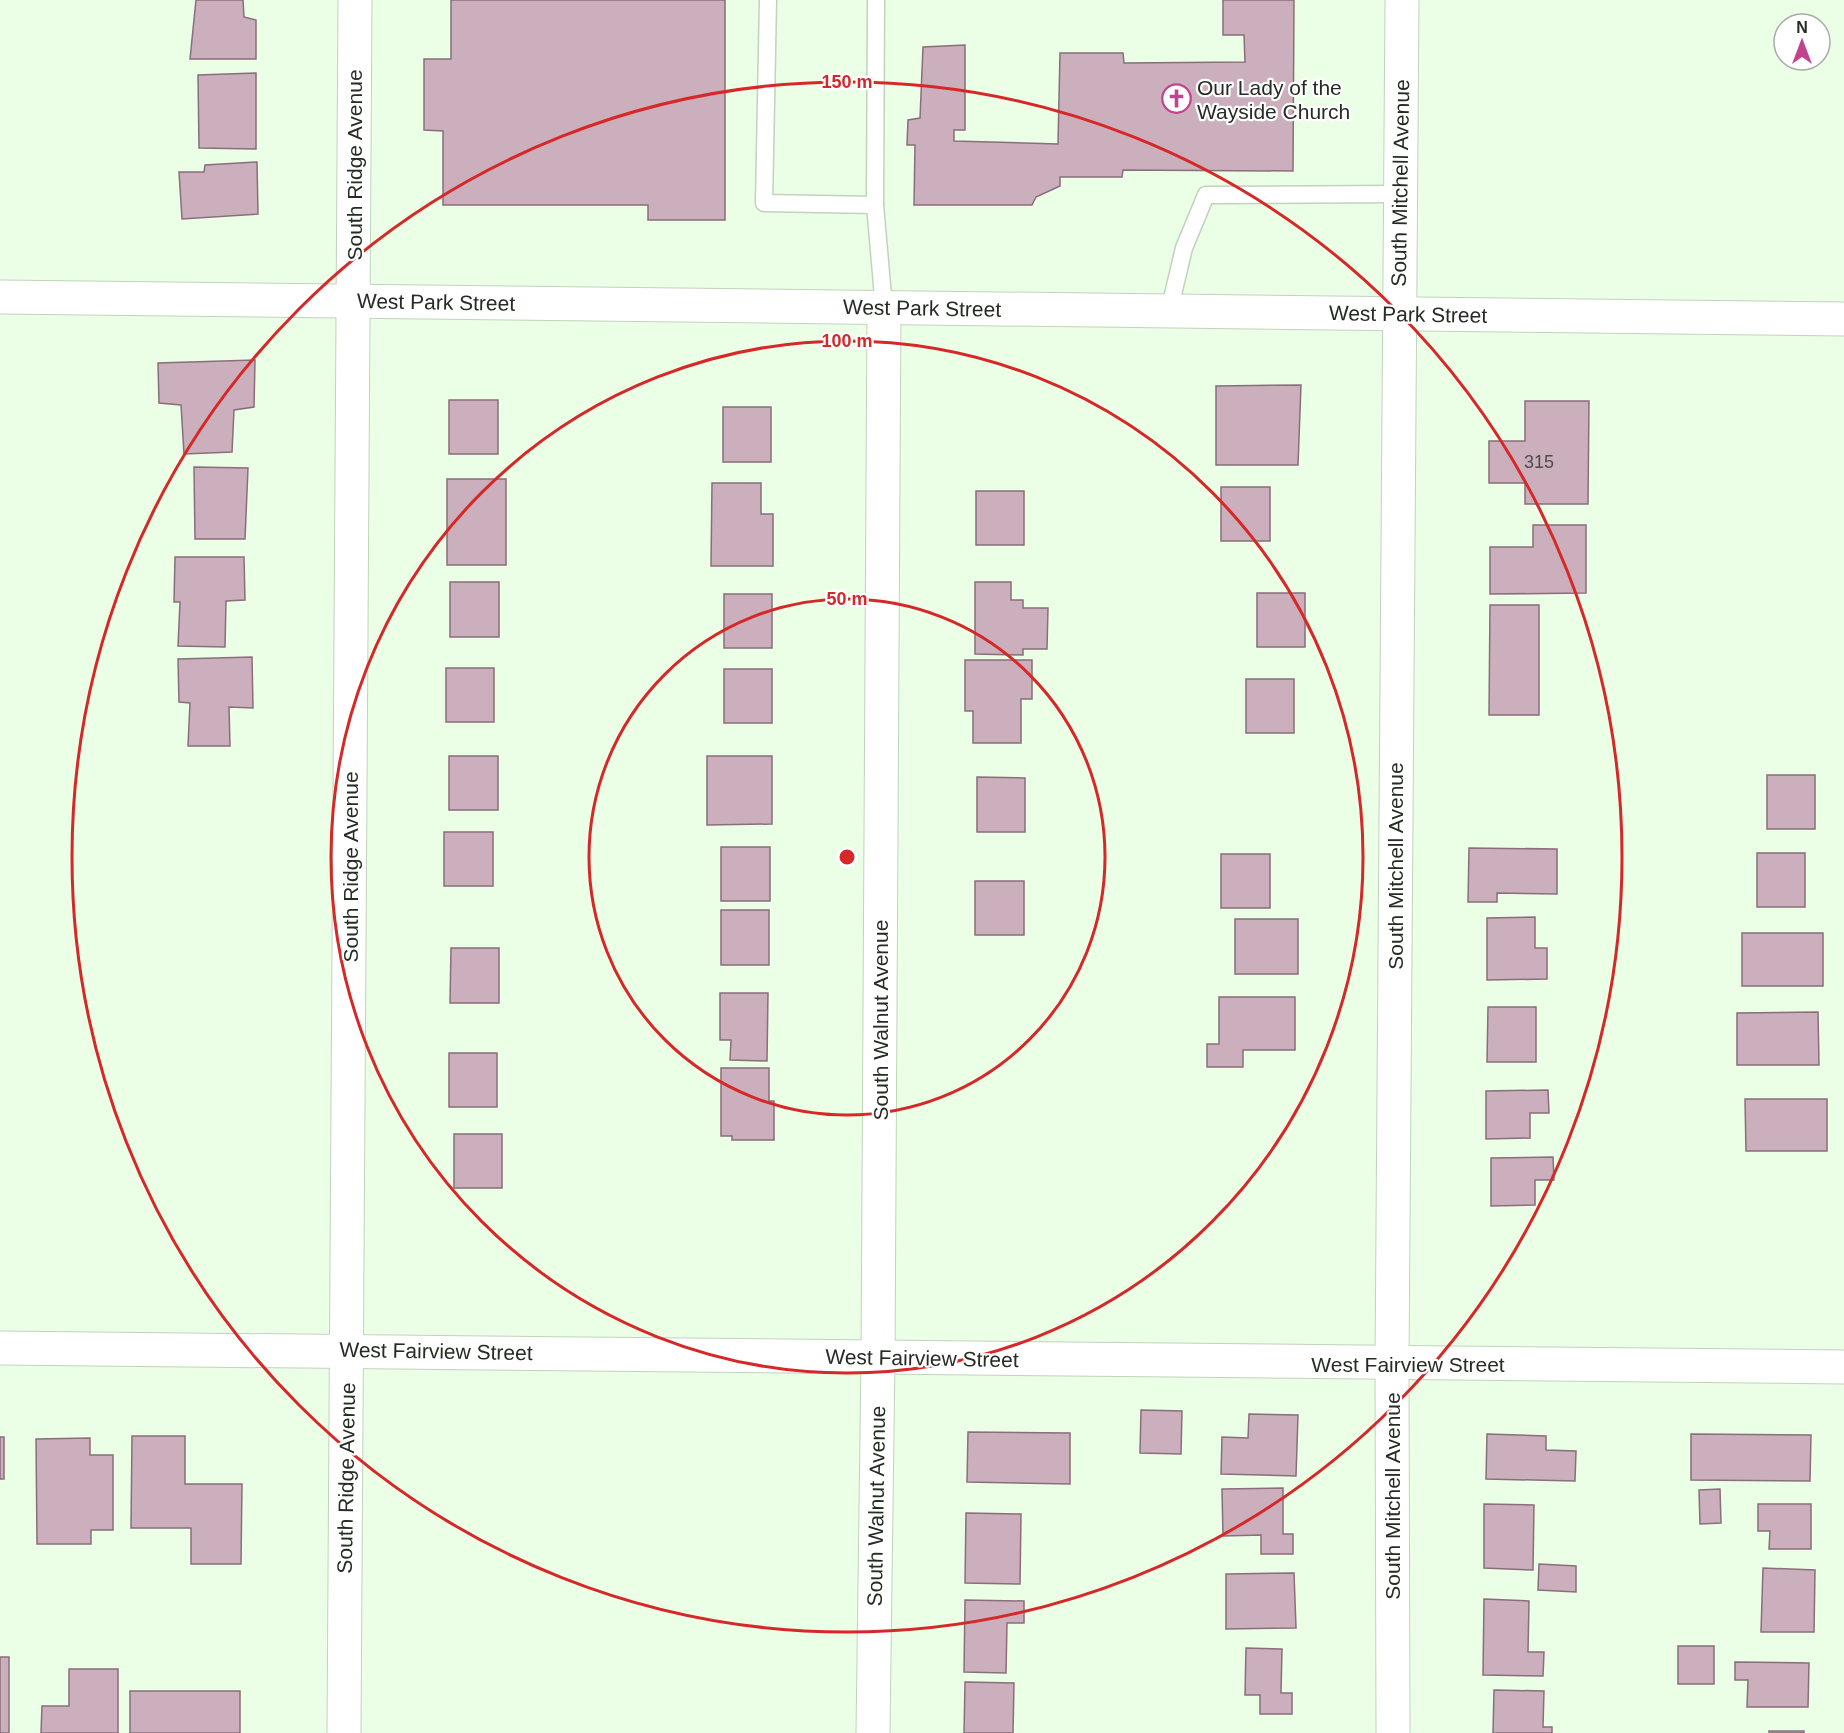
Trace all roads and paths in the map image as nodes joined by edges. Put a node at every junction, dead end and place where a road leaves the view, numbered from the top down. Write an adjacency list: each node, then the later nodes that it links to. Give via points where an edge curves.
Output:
1 (355, 0): 8 (street, South Ridge Avenue)
2 (768, 0): 6 (lane, via 764,203)
3 (876, 0): 6 (lane)
4 (1402, 0): 5 (street, South Mitchell Avenue)
5 (1400, 194): 10 (lane, via 1206,195 1184,248); 11 (street, South Mitchell Avenue)
6 (875, 205): 9 (lane)
7 (0, 297): 8 (street, West Park Street)
8 (353, 301): 9 (street, West Park Street); 14 (street, South Ridge Avenue)
9 (884, 308): 10 (street, West Park Street); 15 (street, South Walnut Avenue)
10 (1169, 311): 11 (street, West Park Street)
11 (1398, 314): 12 (street, West Park Street); 16 (street, South Mitchell Avenue)
12 (1844, 319)
13 (0, 1348): 14 (street, West Fairview Street)
14 (348, 1350): 15 (street, West Fairview Street); 18 (street, South Ridge Avenue)
15 (879, 1358): 16 (street, West Fairview Street); 19 (street, South Walnut Avenue)
16 (1392, 1364): 17 (street, West Fairview Street); 20 (street, South Mitchell Avenue)
17 (1844, 1367)
18 (344, 1733)
19 (873, 1733)
20 (1393, 1733)

